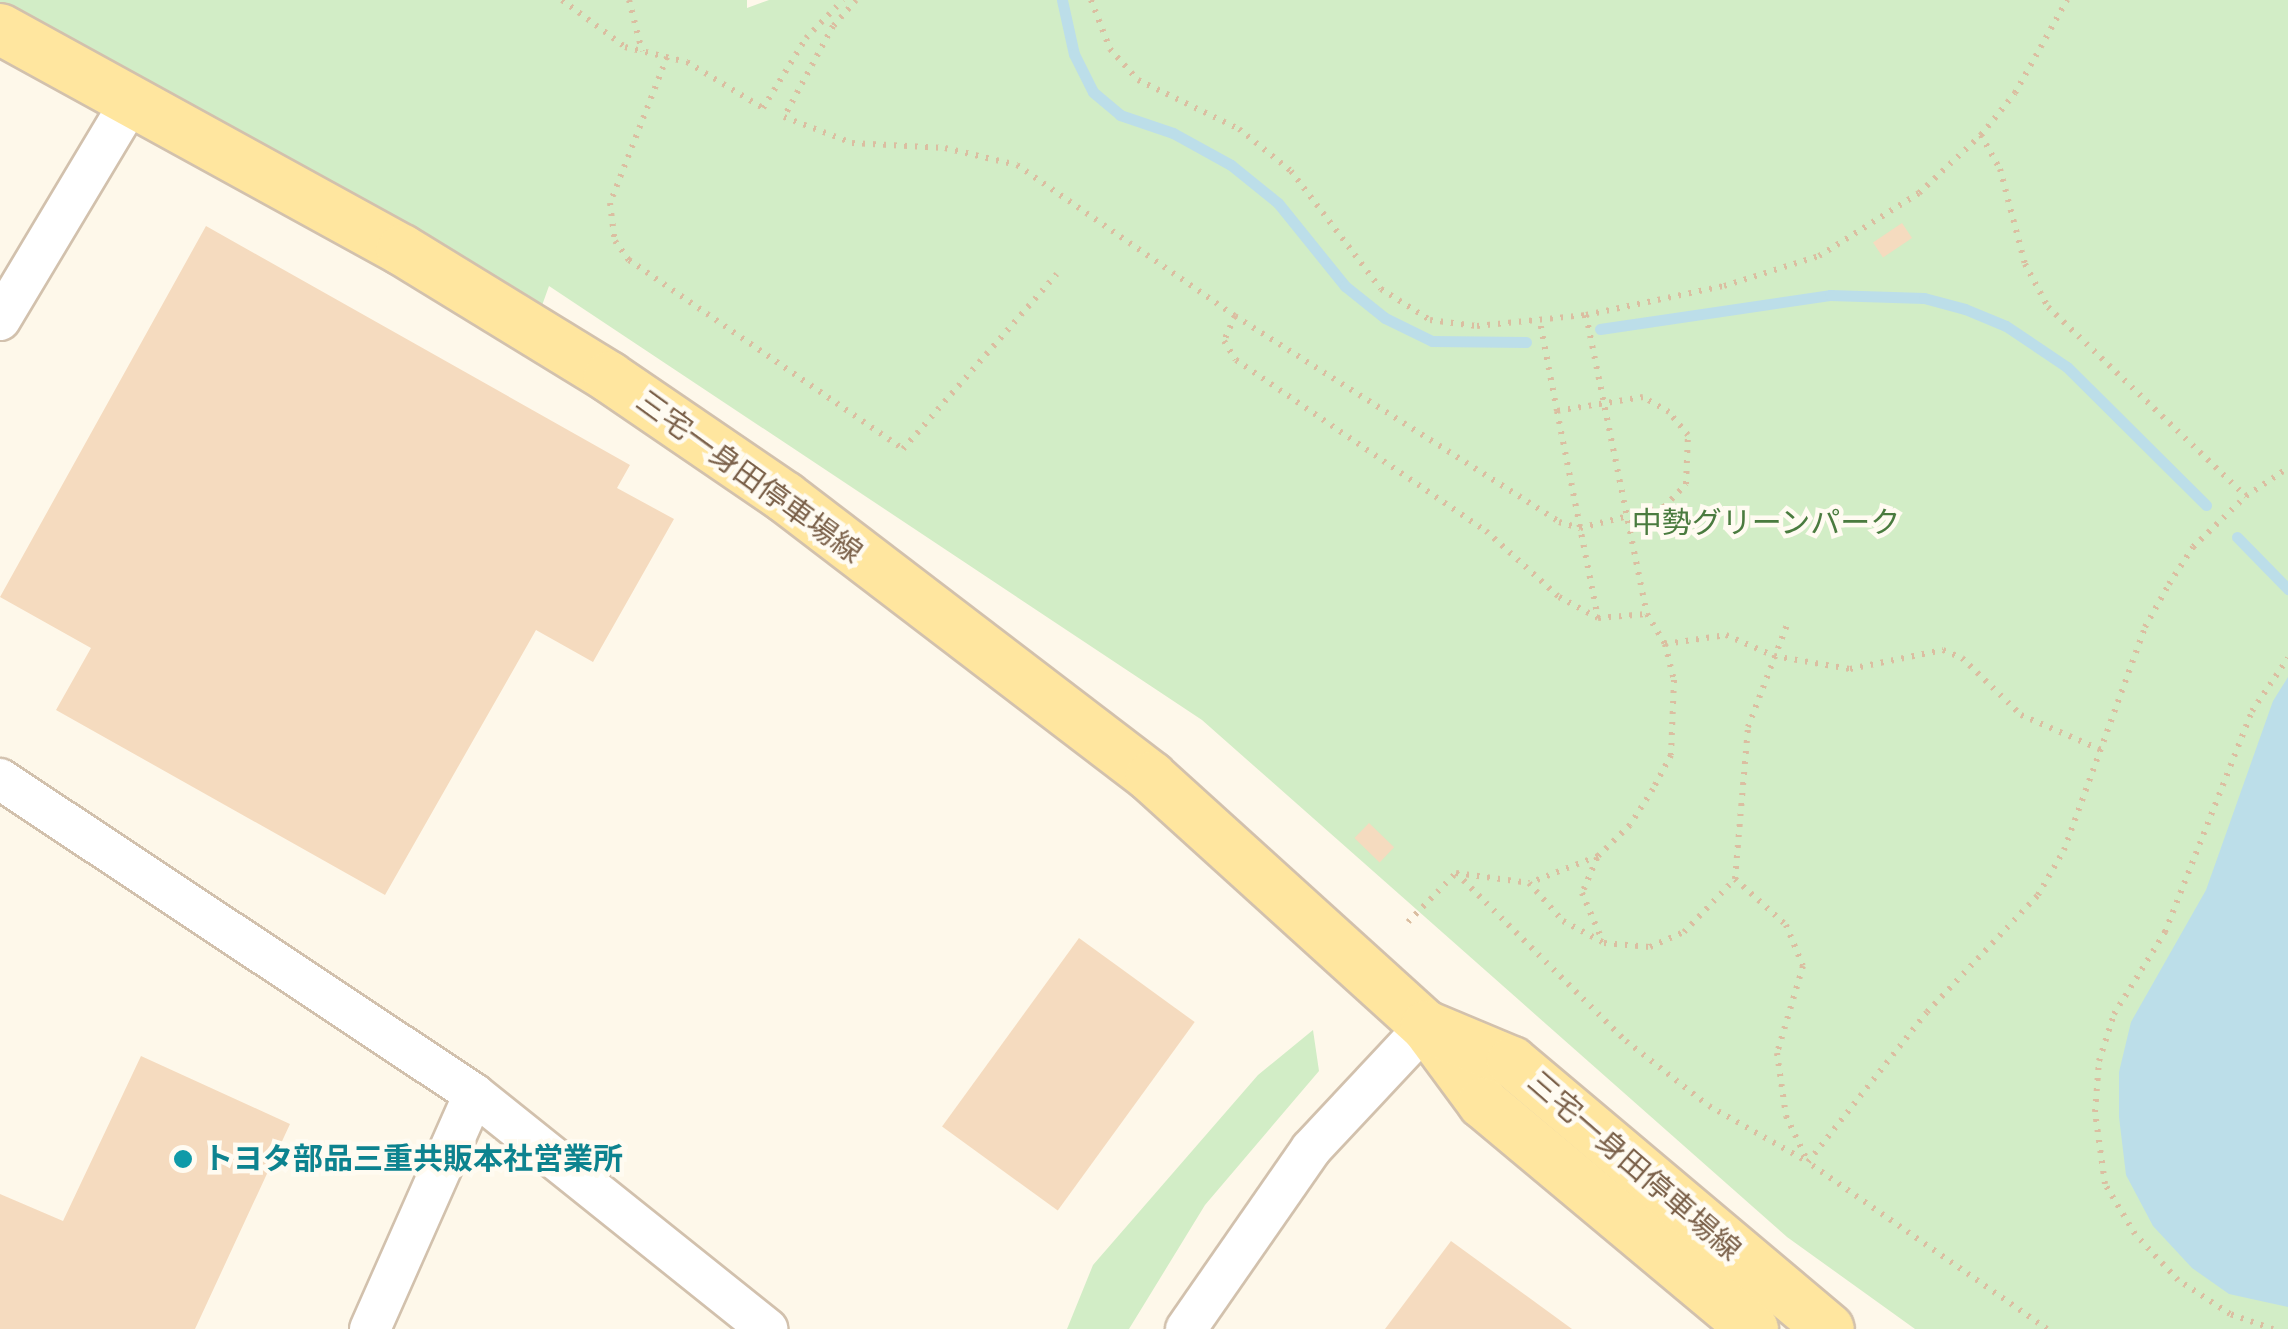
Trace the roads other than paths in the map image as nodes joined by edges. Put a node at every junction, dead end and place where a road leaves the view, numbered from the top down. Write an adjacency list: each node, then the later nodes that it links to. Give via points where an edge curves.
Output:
1 (0, 29): 2 (main road, 三宅一身田停車場線)
2 (131, 101): 3 (street); 5 (main road, 三宅一身田停車場線, via 402,250 609,377 785,497 1151,777)
3 (0, 320)
4 (0, 779): 6 (street)
5 (1426, 1026): 9 (street, via 1311,1149); 10 (main road, 三宅一身田停車場線, via 1483,1103); 11 (main road, 三宅一身田停車場線, via 1512,1062)
6 (474, 1094): 7 (street); 8 (street)
7 (370, 1329)
8 (767, 1329)
9 (1186, 1329)
10 (1753, 1329)
11 (1829, 1329)

